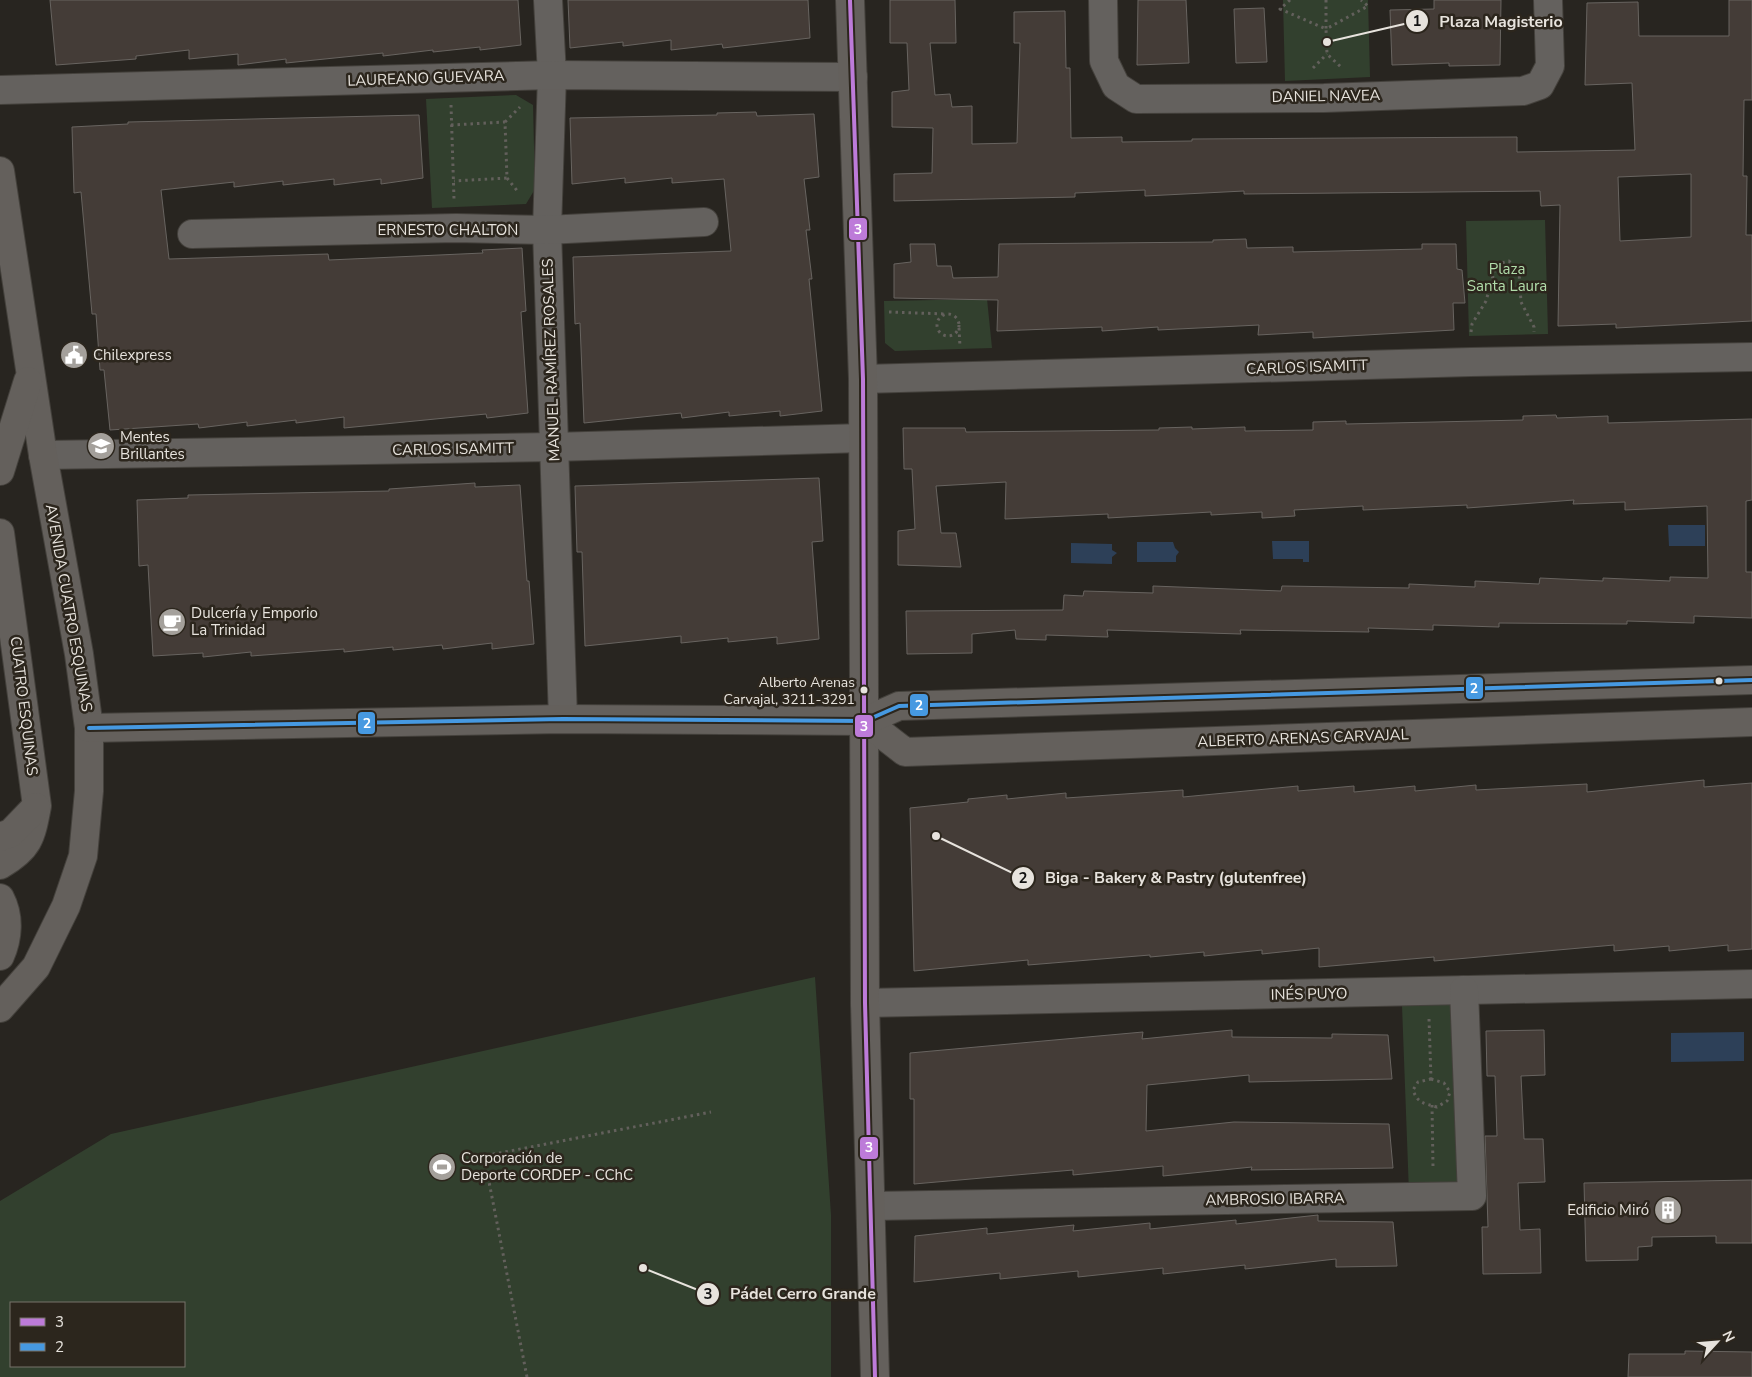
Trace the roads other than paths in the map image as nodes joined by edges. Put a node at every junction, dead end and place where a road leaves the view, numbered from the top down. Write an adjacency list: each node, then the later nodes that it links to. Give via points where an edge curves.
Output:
1 (548, 0): 5 (street, MANUEL RAMÍREZ ROSALES)
2 (850, 0): 6 (street)
3 (1103, 0): 4 (street, DANIEL NAVEA, via 1104,61 1116,86 1136,99 1523,91 1540,85 1550,66)
4 (1548, 0)
5 (552, 75): 6 (street, LAUREANO GUEVARA); 7 (street, LAUREANO GUEVARA); 10 (street, MANUEL RAMÍREZ ROSALES)
6 (852, 77): 14 (street)
7 (0, 90)
8 (0, 172): 13 (street)
9 (704, 222): 10 (street, ERNESTO CHALTON)
10 (547, 230): 11 (street, ERNESTO CHALTON, via 456,228); 16 (street, MANUEL RAMÍREZ ROSALES)
11 (192, 234)
12 (1752, 357): 14 (street, CARLOS ISAMITT)
13 (30, 374): 17 (street); 18 (street)
14 (863, 379): 15 (street)
15 (863, 438): 16 (street, CARLOS ISAMITT); 23 (street)
16 (553, 447): 17 (street, CARLOS ISAMITT); 22 (street, MANUEL RAMÍREZ ROSALES)
17 (42, 455): 19 (street, via 16,462); 25 (street, AVENIDA CUATRO ESQUINAS, via 79,654)
18 (0, 472)
19 (0, 477)
20 (0, 533): 26 (street, CUATRO ESQUINAS)
21 (1752, 680): 23 (street, via 899,706)
22 (563, 719): 23 (street); 25 (street)
23 (865, 721): 24 (street, ALBERTO ARENAS CARVAJAL, via 906,752); 33 (street)
24 (1752, 722)
25 (89, 728): 34 (street, AVENIDA CUATRO ESQUINAS, via 89,791 83,856 66,906 36,967)
26 (37, 806): 27 (street, via 11,833); 28 (street, CUATRO ESQUINAS, via 27,844 19,854)
27 (0, 837)
28 (0, 865)
29 (0, 898): 30 (street, via 7,932)
30 (0, 956)
31 (1752, 984): 32 (street, INÉS PUYO)
32 (1464, 990): 33 (street, INÉS PUYO); 35 (street, AMBROSIO IBARRA, via 1472,1196)
33 (865, 1003): 35 (street)
34 (0, 1008)
35 (872, 1206): 36 (street)
36 (875, 1377)

